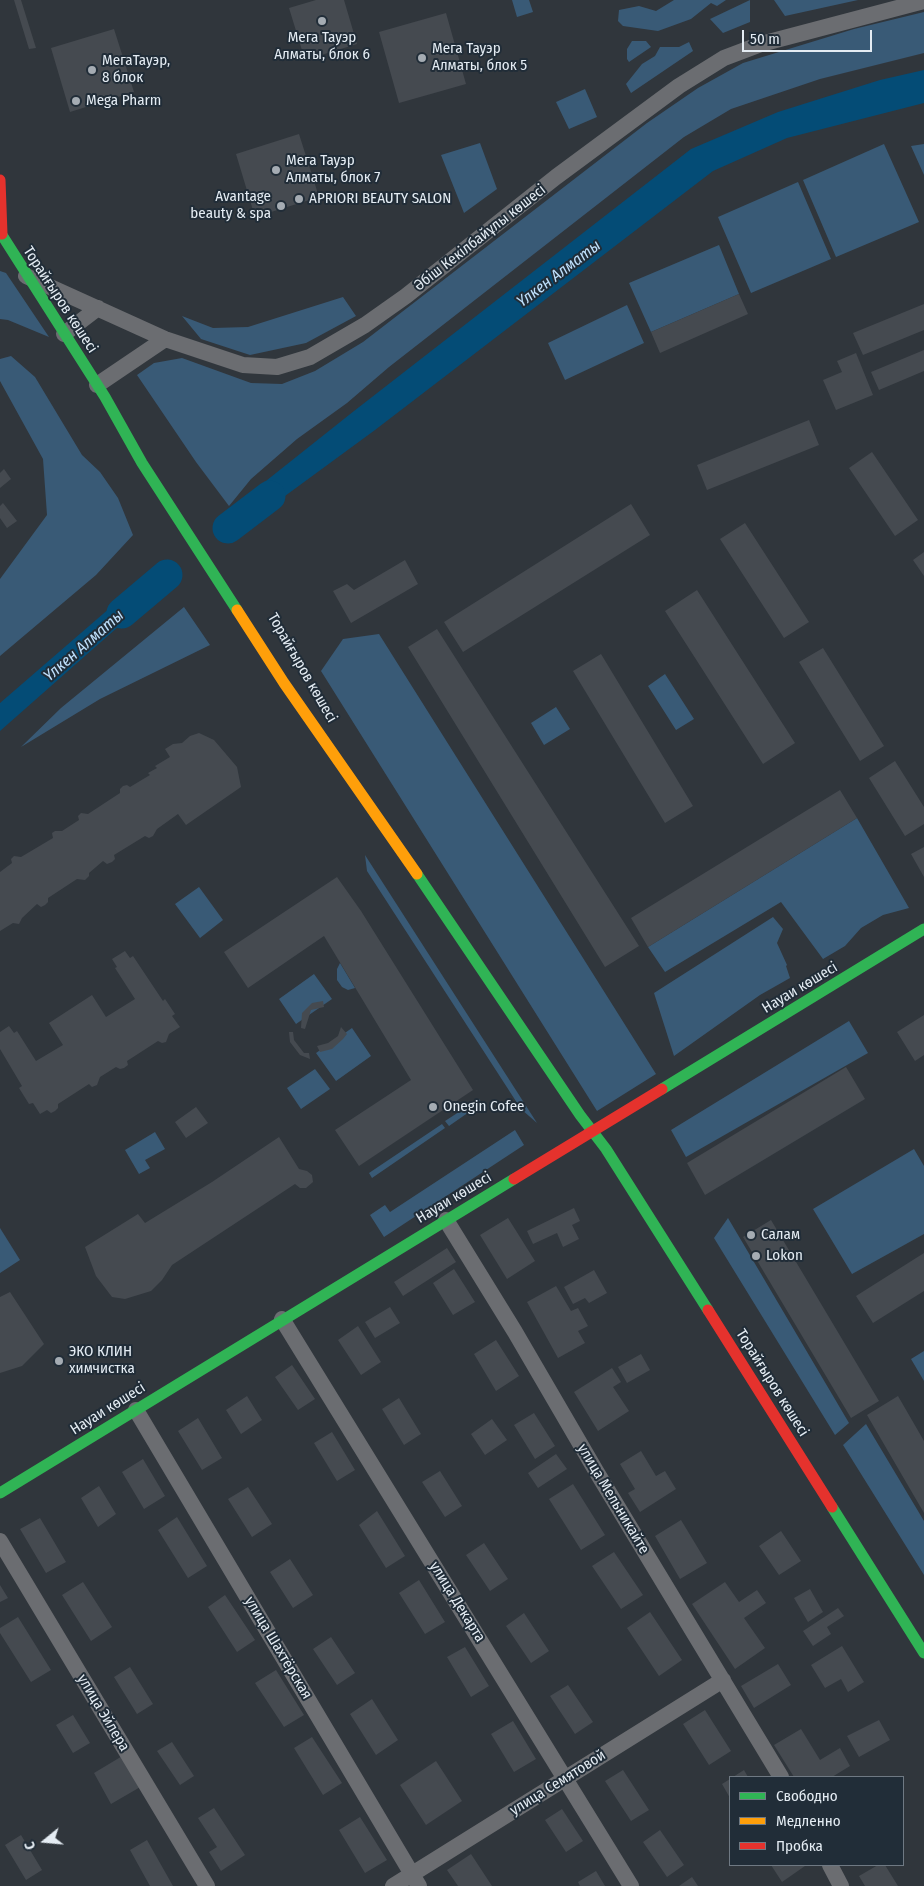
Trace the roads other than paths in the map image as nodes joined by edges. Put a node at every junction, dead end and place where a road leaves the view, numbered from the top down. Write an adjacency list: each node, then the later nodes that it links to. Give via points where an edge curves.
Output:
1 (924, 1): 7 (street, Әбіш Кекілбайұлы көшесі, via 761,44 724,58 679,86 556,177 406,296 310,357 276,367 243,365)
2 (0, 180): 3 (street)
3 (1, 233): 4 (street, Торайғыров көшесі)
4 (26, 276): 5 (street, Әбіш Кекілбайұлы көшесі); 6 (street, Торайғыров көшесі)
5 (98, 308): 6 (street); 7 (street, Әбіш Кекілбайұлы көшесі)
6 (64, 334): 8 (street, Торайғыров көшесі)
7 (165, 339): 8 (street)
8 (101, 391): 9 (street, Торайғыров көшесі); 11 (street, Торайғыров көшесі, via 142,463)
9 (146, 448)
10 (229, 576): 11 (street, Торайғыров көшесі)
11 (250, 620): 13 (street, Торайғыров көшесі, via 284,683)
12 (924, 929): 13 (street, Науаи көшесі)
13 (593, 1130): 14 (street, Науаи көшесі); 19 (street, Торайғыров көшесі)
14 (446, 1220): 15 (street, Науаи көшесі); 20 (street, улица Мельникайте)
15 (282, 1319): 16 (street, Науаи көшесі); 22 (street, улица Декарта)
16 (136, 1410): 17 (street, Науаи көшесі); 24 (street, улица Шахтёрская)
17 (0, 1493)
18 (0, 1541): 25 (street, улица Эйлера)
19 (924, 1653)
20 (724, 1680): 21 (street, улица Мельникайте); 22 (street, улица Семятовой)
21 (780, 1776)
22 (566, 1778): 24 (street, улица Семятовой); 27 (street, улица Декарта)
23 (831, 1866): 28 (street)
24 (416, 1880): 26 (street, улица Семятовой)
25 (207, 1886)
26 (393, 1886)
27 (631, 1886)
28 (841, 1886)

